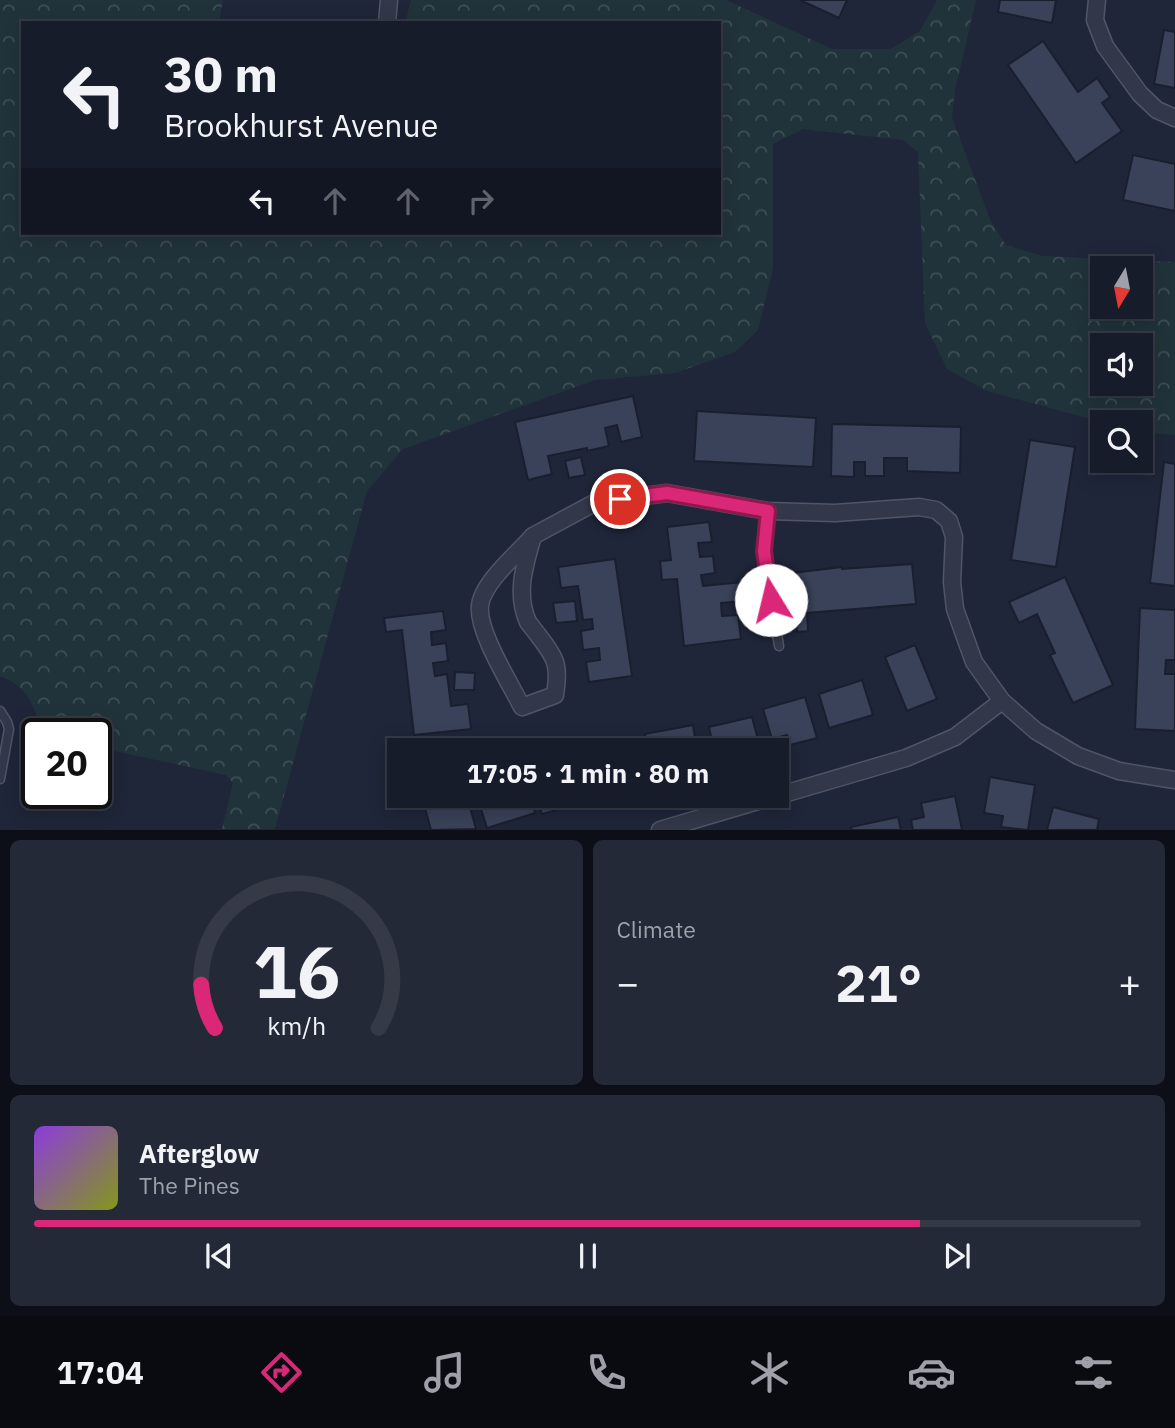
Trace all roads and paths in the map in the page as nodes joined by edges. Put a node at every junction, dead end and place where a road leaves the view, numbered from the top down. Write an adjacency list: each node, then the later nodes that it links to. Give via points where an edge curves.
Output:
1 (389, 0): 3 (street)
2 (1097, 0): 4 (street, via 1095,20 1105,46 1140,94 1157,110)
3 (387, 21)
4 (1175, 118)
5 (768, 511): 6 (street, via 667,493 596,502); 7 (lane, via 764,551); 8 (street, via 936,510 949,521 954,537 952,582 959,620 974,662)
6 (533, 536): 6 (street, via 522,574 523,600 528,622 555,657 558,678 555,695 522,707 484,630 480,605 491,582)
7 (779, 646)
8 (1002, 701): 11 (street, via 1036,731 1078,756 1119,771); 12 (street, via 955,737 906,758)
9 (0, 711): 10 (lane, via 9,729)
10 (0, 779)
11 (1175, 780)
12 (789, 792)
13 (738, 808): 14 (street)
14 (682, 826): 15 (street)
15 (660, 830)

